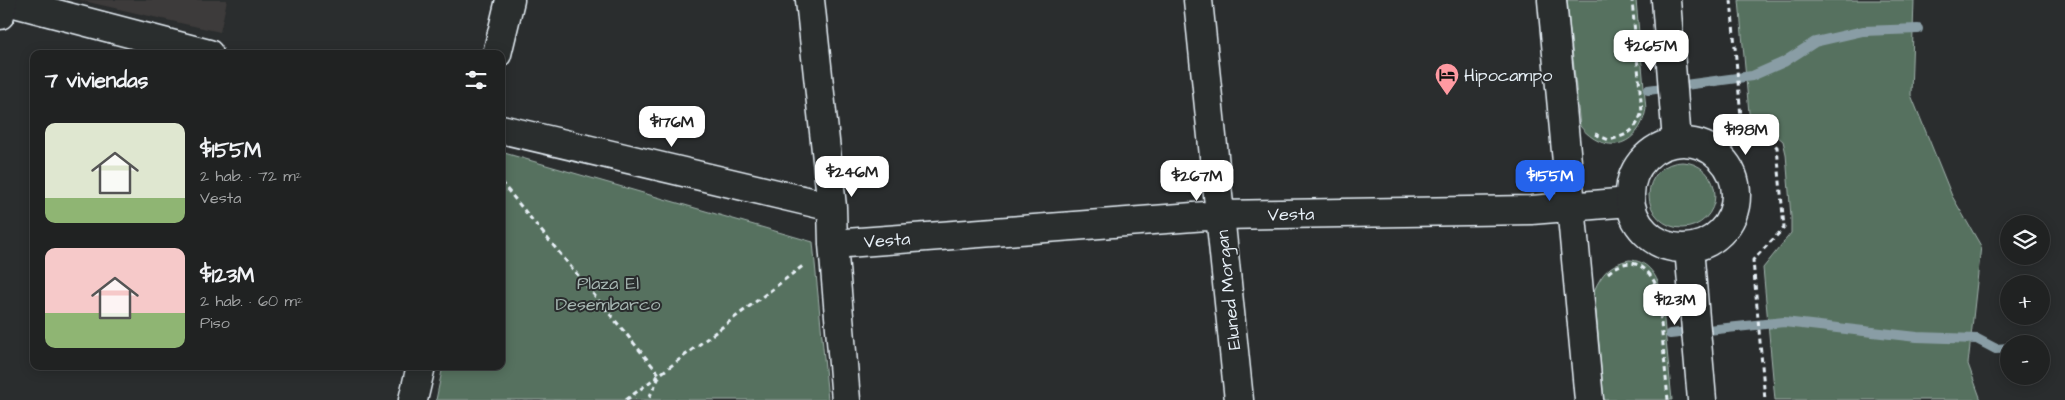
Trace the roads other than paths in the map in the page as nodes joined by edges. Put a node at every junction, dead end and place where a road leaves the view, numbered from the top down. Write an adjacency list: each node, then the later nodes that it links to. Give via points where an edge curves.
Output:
1 (3, 0): 7 (street); 8 (street)
2 (510, 0): 9 (street)
3 (810, 0): 13 (street)
4 (1198, 0): 15 (street, Eluned Morgan)
5 (1552, 0): 14 (street)
6 (1666, 0): 11 (street)
7 (0, 15)
8 (194, 50)
9 (498, 50)
10 (505, 130): 13 (street)
11 (1677, 142): 12 (street, via 1659,146 1644,157 1634,172 1629,189); 17 (street, via 1694,143 1710,149 1724,160 1733,175 1736,192 1728,225 1716,238)
12 (1630, 202): 14 (street, Vesta); 17 (street, via 1637,223 1649,238 1665,246)
13 (832, 207): 16 (street)
14 (1572, 208): 15 (street, Vesta); 22 (street)
15 (1220, 215): 16 (street, Vesta); 21 (street, Eluned Morgan)
16 (833, 244): 20 (street)
17 (1689, 248): 23 (street)
18 (420, 370): 19 (street)
19 (413, 400)
20 (846, 400)
21 (1239, 400)
22 (1589, 400)
23 (1702, 400)

